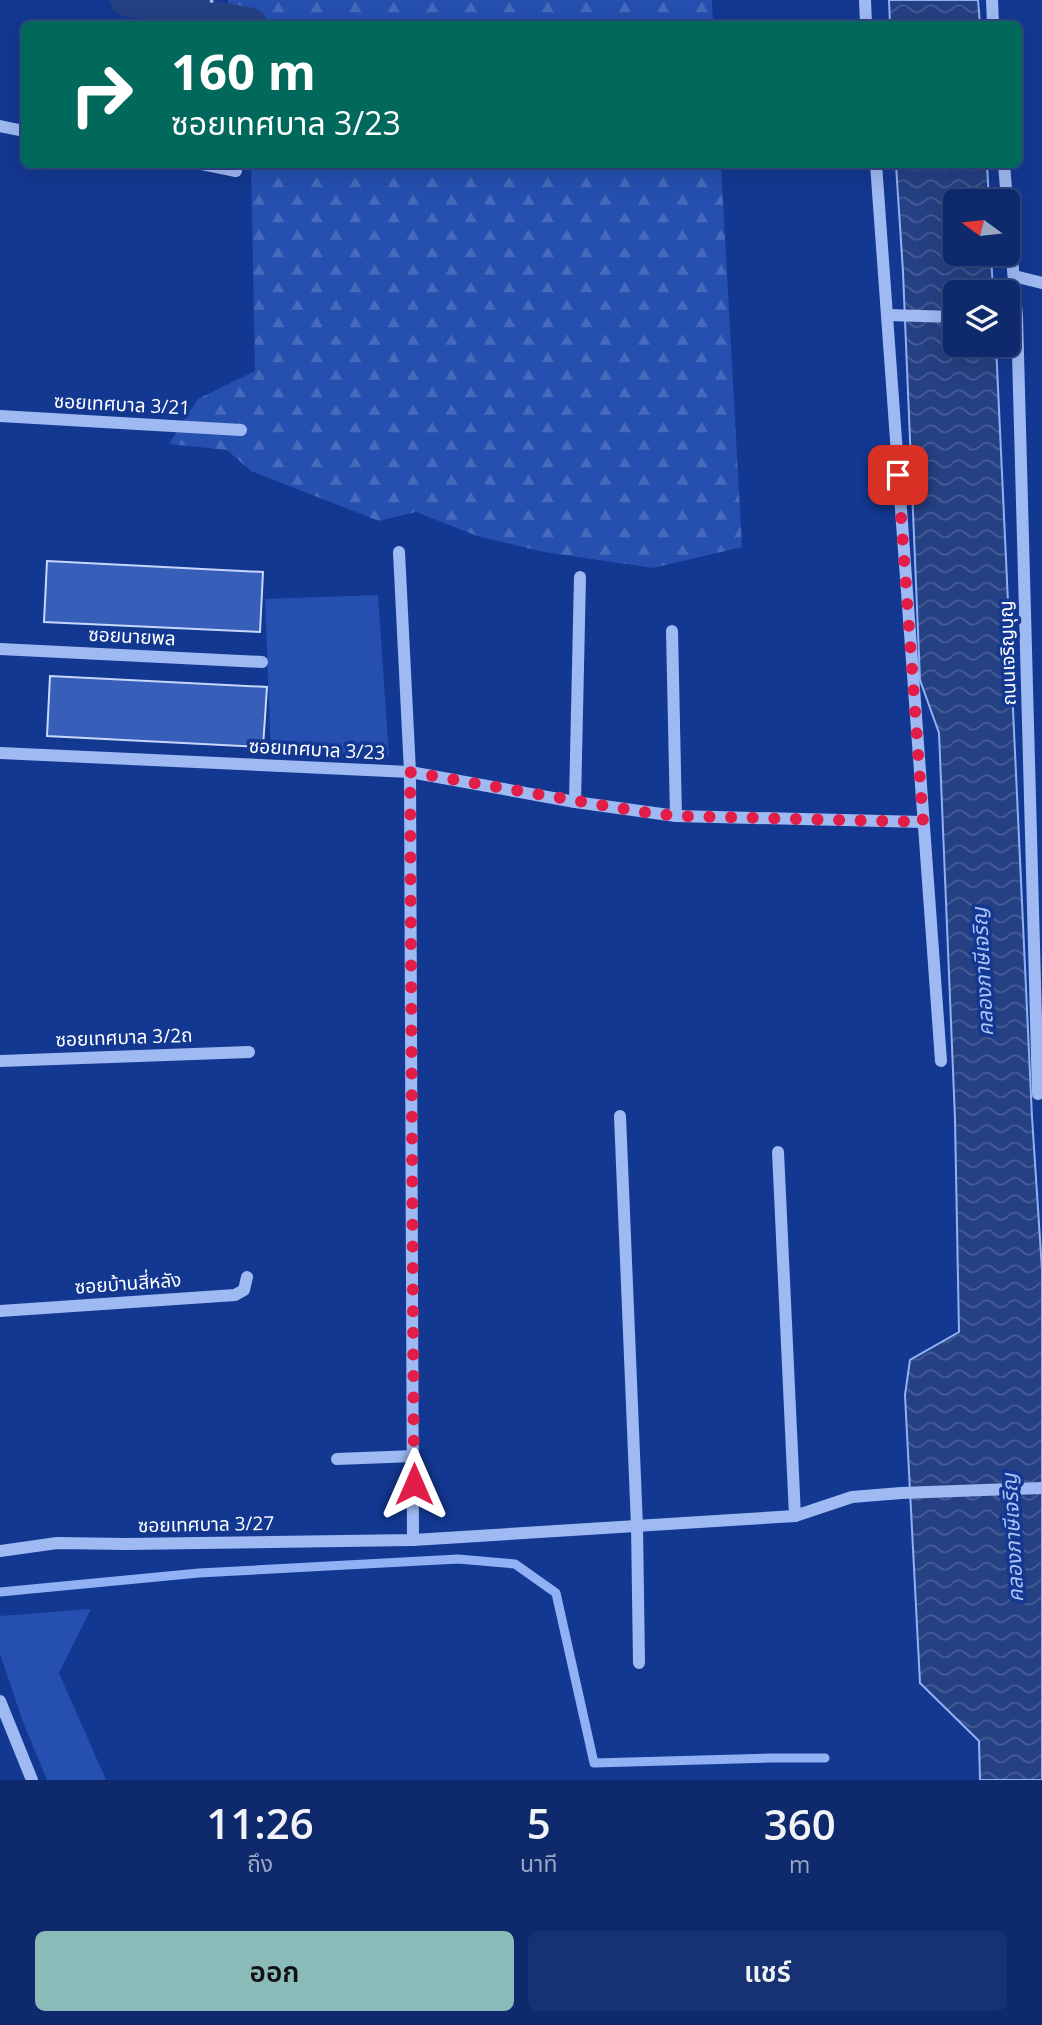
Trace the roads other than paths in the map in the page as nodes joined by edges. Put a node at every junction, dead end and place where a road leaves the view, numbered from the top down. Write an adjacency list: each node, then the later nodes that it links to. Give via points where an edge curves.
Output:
1 (865, 0): 3 (street)
2 (992, 0): 4 (street)
3 (866, 21)
4 (993, 21)
5 (0, 126): 6 (street)
6 (21, 130)
7 (221, 168): 10 (street)
8 (876, 168): 16 (street)
9 (1004, 168): 11 (street)
10 (236, 171)
11 (1006, 189)
12 (1013, 266): 13 (street, ถนนเจริญบุญ)
13 (1014, 276): 14 (street, ถนนเจริญบุญ); 15 (street)
14 (1014, 280)
15 (1042, 283)
16 (893, 316): 17 (street); 30 (street)
17 (943, 317)
18 (1014, 357): 34 (street, ถนนเจริญบุญ)
19 (0, 416): 20 (street, ซอยเทศบาล 3/21)
20 (241, 430)
21 (399, 552): 27 (street)
22 (580, 577): 28 (street)
23 (672, 631): 29 (street)
24 (0, 649): 25 (street, ซอยนายพล)
25 (262, 662)
26 (0, 753): 27 (street, ซอยเทศบาล 3/23)
27 (410, 772): 28 (street, ซอยเทศบาล 3/23); 39 (street)
28 (575, 802): 29 (street, ซอยเทศบาล 3/23)
29 (676, 816): 30 (street, ซอยเทศบาล 3/23)
30 (923, 822): 33 (street)
31 (249, 1052): 32 (street, ซอยเทศบาล 3/2ถ)
32 (0, 1061)
33 (941, 1061)
34 (1038, 1094)
35 (620, 1116): 43 (street)
36 (778, 1152): 42 (street)
37 (247, 1277): 38 (street, ซอยบ้านสี่หลัง, via 244,1290 235,1295)
38 (0, 1311)
39 (414, 1456): 40 (street); 44 (street)
40 (337, 1459)
41 (1042, 1488): 42 (street, ซอยเทศบาล 3/27, via 852,1497)
42 (795, 1516): 43 (street, ซอยเทศบาล 3/27)
43 (637, 1526): 44 (street, ซอยเทศบาล 3/27); 46 (street)
44 (413, 1540): 45 (street, ซอยเทศบาล 3/27, via 57,1543)
45 (0, 1551)
46 (639, 1663)
47 (0, 1701): 48 (street)
48 (32, 1780)

